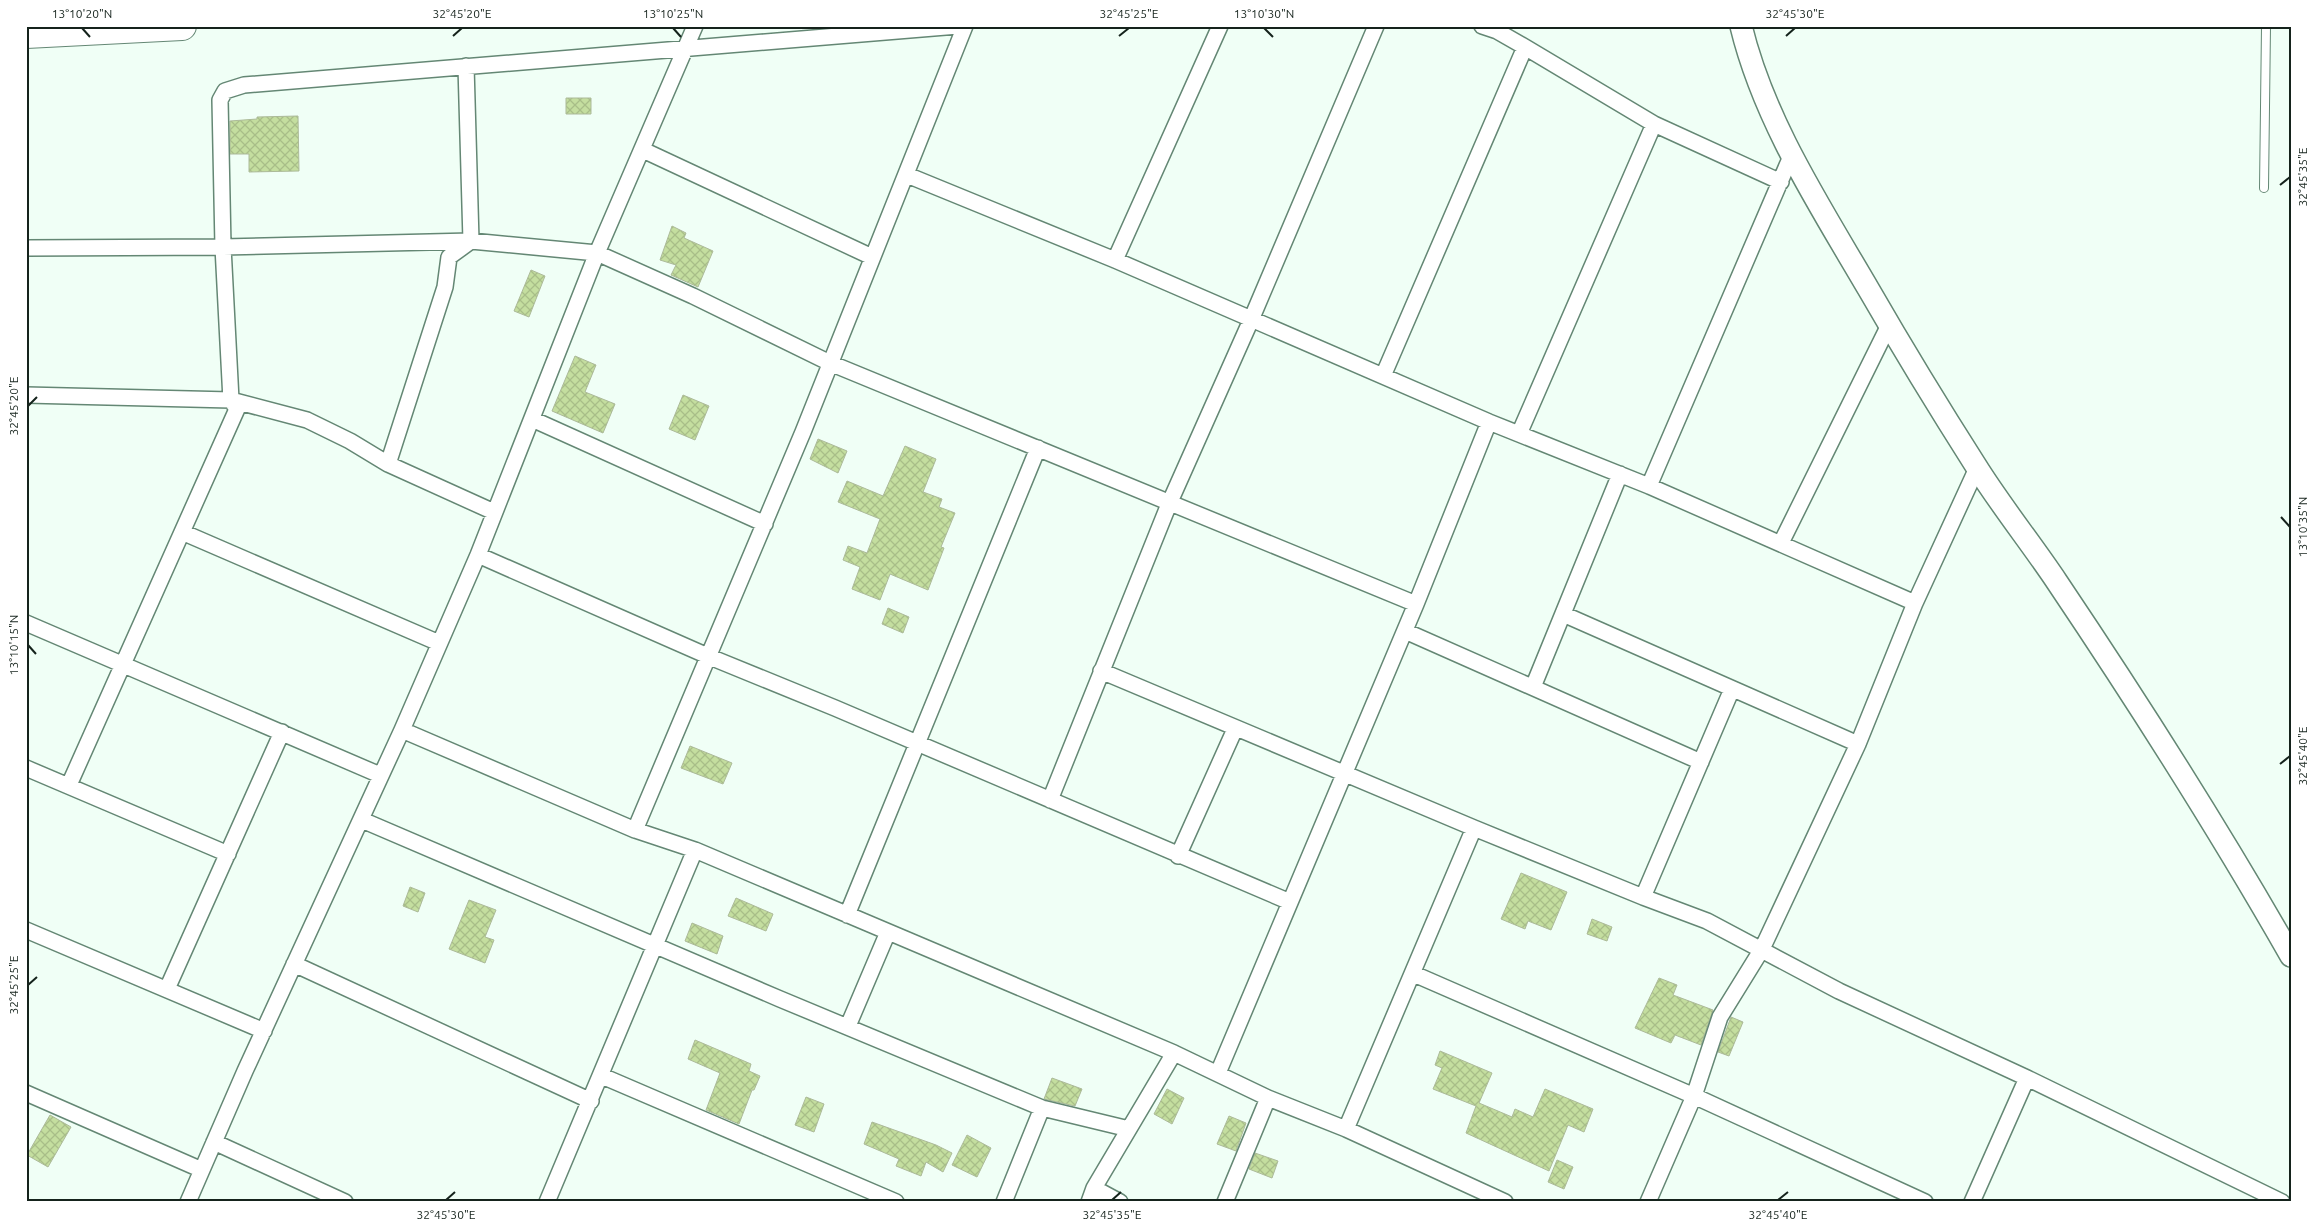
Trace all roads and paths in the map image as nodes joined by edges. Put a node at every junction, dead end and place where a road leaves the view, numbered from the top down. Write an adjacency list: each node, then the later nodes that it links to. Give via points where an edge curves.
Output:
1 (182, 26): 10 (highway)
2 (695, 26): 13 (street)
3 (958, 26): 13 (street)
4 (965, 26): 18 (street)
5 (1220, 26): 26 (street)
6 (1376, 26): 27 (street)
7 (1482, 26): 12 (street)
8 (1741, 26): 17 (street, via 1761,88)
9 (2266, 26): 20 (lane)
10 (117, 28): 11 (highway)
11 (26, 34)
12 (1525, 47): 15 (street); 30 (street)
13 (685, 49): 14 (street); 16 (street)
14 (466, 66): 21 (street); 23 (street, via 244,85 224,91 220,100)
15 (1654, 124): 19 (street); 35 (street)
16 (643, 150): 24 (street); 25 (street)
17 (1792, 154): 19 (street); 28 (street)
18 (907, 175): 25 (street); 26 (street)
19 (1781, 182): 40 (street)
20 (2264, 188)
21 (471, 241): 23 (street); 24 (street); 37 (street, via 449,257 445,287)
22 (26, 248): 23 (street)
23 (224, 248): 32 (street)
24 (597, 253): 29 (street); 33 (street)
25 (872, 257): 29 (street)
26 (1115, 260): 27 (street)
27 (1252, 320): 30 (street); 41 (street)
28 (1889, 325): 38 (street); 45 (street)
29 (830, 364): 36 (street); 43 (street)
30 (1383, 376): 34 (street)
31 (26, 395): 32 (street)
32 (231, 400): 37 (street, via 307,420); 44 (street, via 237,409)
33 (532, 419): 42 (street); 43 (street)
34 (1489, 422): 35 (street); 48 (street)
35 (1519, 434): 39 (street)
36 (1038, 448): 41 (street); 61 (street)
37 (388, 464): 42 (street)
38 (1977, 468): 47 (street); 82 (street, via 2057,583 2182,776)
39 (1620, 474): 40 (street); 49 (street)
40 (1649, 486): 45 (street)
41 (1169, 504): 48 (street); 55 (street)
42 (494, 512): 46 (street)
43 (765, 524): 53 (street)
44 (182, 532): 52 (street); 54 (street)
45 (1781, 543): 47 (street)
46 (478, 555): 52 (street); 53 (street)
47 (1915, 603): 62 (street)
48 (1416, 604): 51 (street)
49 (1564, 614): 56 (street); 57 (street)
50 (26, 623): 54 (street)
51 (1405, 631): 56 (street); 65 (street)
52 (439, 643): 59 (street)
53 (710, 657): 61 (street); 71 (street)
54 (125, 664): 60 (street); 67 (street)
55 (1101, 671): 58 (street); 68 (street)
56 (1533, 687): 63 (street)
57 (1732, 689): 62 (street); 63 (street)
58 (1235, 728): 65 (street); 74 (street)
59 (402, 730): 66 (street); 71 (street)
60 (282, 732): 66 (street); 73 (street)
61 (918, 743): 68 (street); 77 (street)
62 (1858, 744): 81 (street)
63 (1701, 762): 75 (street)
64 (26, 768): 67 (street)
65 (1344, 773): 70 (street); 76 (street)
66 (380, 775): 69 (street)
67 (69, 786): 73 (street)
68 (1050, 800): 74 (street)
69 (362, 820): 80 (street); 83 (street)
70 (1474, 828): 75 (street); 84 (street)
71 (635, 830): 72 (street)
72 (696, 850): 77 (street); 80 (street)
73 (228, 854): 85 (street)
74 (1178, 856): 76 (street)
75 (1643, 897): 81 (street, via 1707,921)
76 (1290, 902): 89 (street)
77 (847, 915): 79 (street)
78 (26, 930): 85 (street)
79 (888, 932): 86 (street); 88 (street)
80 (656, 946): 86 (street); 90 (street)
81 (1762, 948): 91 (street, via 1839,991); 93 (street, via 1720,1017)
82 (2291, 956)
83 (294, 964): 87 (street); 95 (street)
84 (1414, 974): 93 (street); 98 (street)
85 (167, 989): 87 (street)
86 (848, 1026): 96 (street)
87 (264, 1031): 99 (street)
88 (1174, 1053): 89 (street); 97 (street)
89 (1218, 1073): 94 (street)
90 (602, 1076): 95 (street); 105 (street)
91 (2027, 1078): 112 (street); 113 (street)
92 (26, 1093): 100 (street)
93 (1694, 1096): 110 (street); 111 (street)
94 (1268, 1098): 98 (street); 108 (street)
95 (591, 1101): 104 (street)
96 (1042, 1108): 97 (street); 106 (street)
97 (1129, 1128): 101 (street)
98 (1346, 1129): 109 (street)
99 (214, 1142): 100 (street); 103 (street)
100 (202, 1170): 102 (street)
101 (1092, 1195): 107 (street)
102 (188, 1202)
103 (346, 1202)
104 (547, 1202)
105 (896, 1202)
106 (1004, 1202)
107 (1120, 1202)
108 (1225, 1202)
109 (1505, 1202)
110 (1648, 1202)
111 (1926, 1202)
112 (1972, 1202)
113 (2282, 1202)

